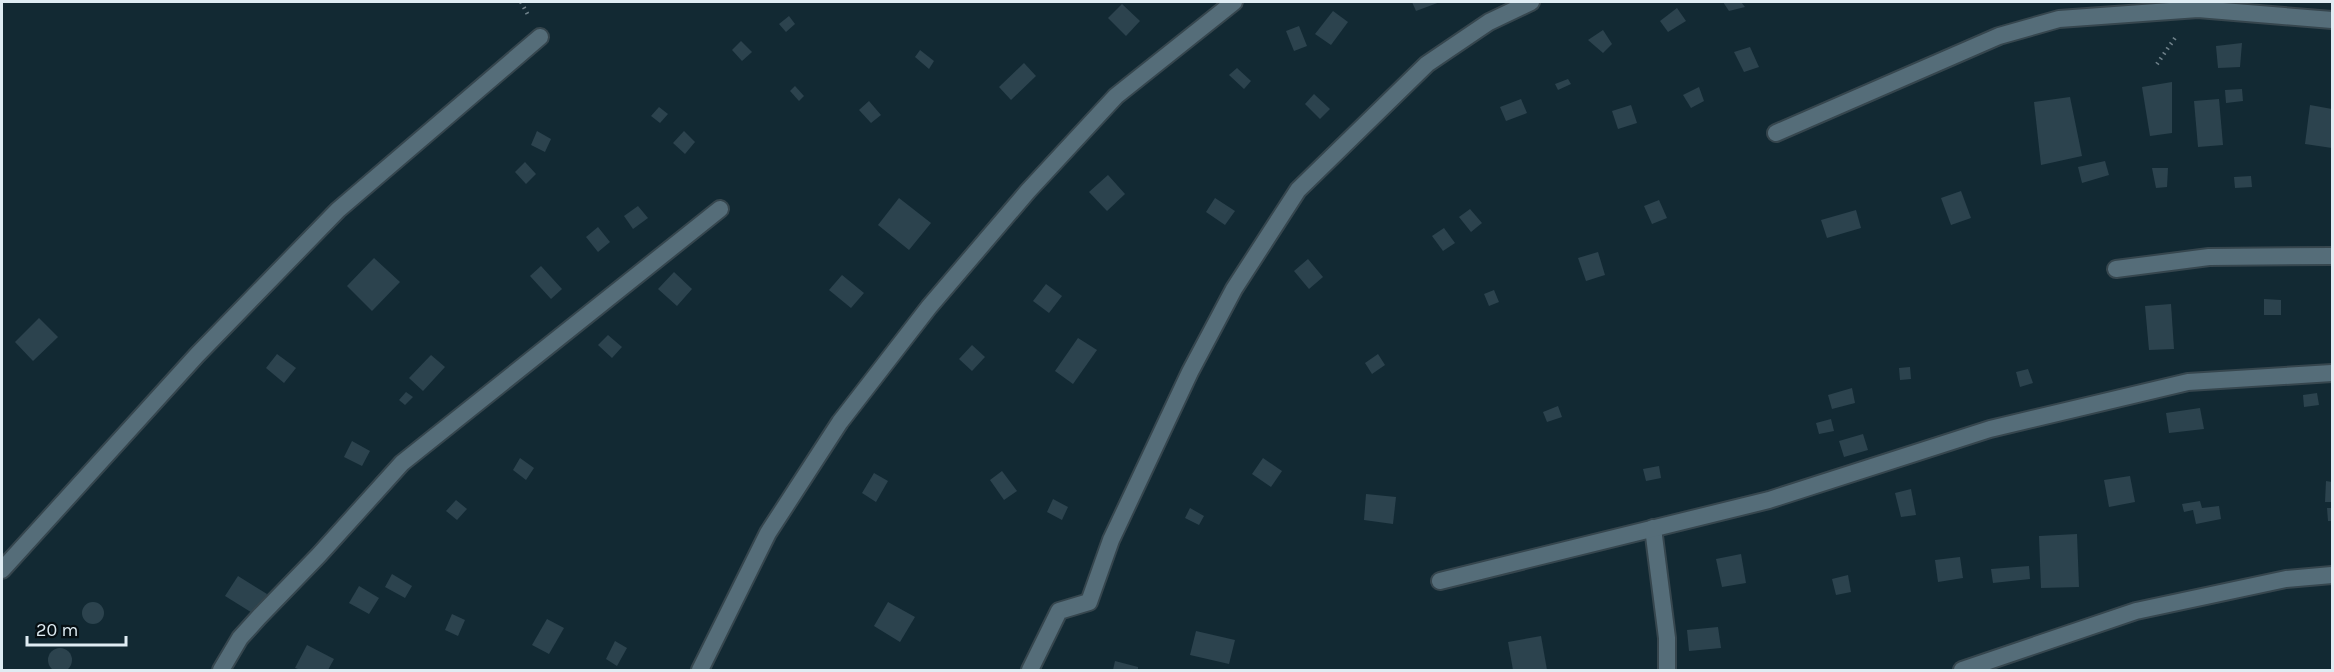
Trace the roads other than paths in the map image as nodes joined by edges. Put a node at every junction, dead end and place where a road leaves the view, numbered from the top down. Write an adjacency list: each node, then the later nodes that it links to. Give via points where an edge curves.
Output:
1 (1234, 2): 15 (street, via 1116,96 1028,191 929,308 840,422 774,524)
2 (1531, 2): 16 (street, via 1488,22 1427,64 1298,190 1233,289 1190,372 1111,540 1089,602 1059,611)
3 (2332, 20): 5 (street, via 2198,9 2059,19 1999,36)
4 (540, 37): 11 (street, via 338,210 197,355)
5 (1776, 133)
6 (720, 209): 14 (street, via 402,463 240,638)
7 (2332, 256): 8 (street, via 2209,257)
8 (2116, 269)
9 (2332, 373): 10 (street, via 2188,382 1990,429 1769,500)
10 (1653, 528): 13 (street); 17 (street, via 1667,638)
11 (2, 570)
12 (2332, 575): 18 (street, via 2286,579 2136,611)
13 (1440, 581)
14 (221, 670)
15 (699, 670)
16 (1030, 670)
17 (1667, 670)
18 (1962, 670)

